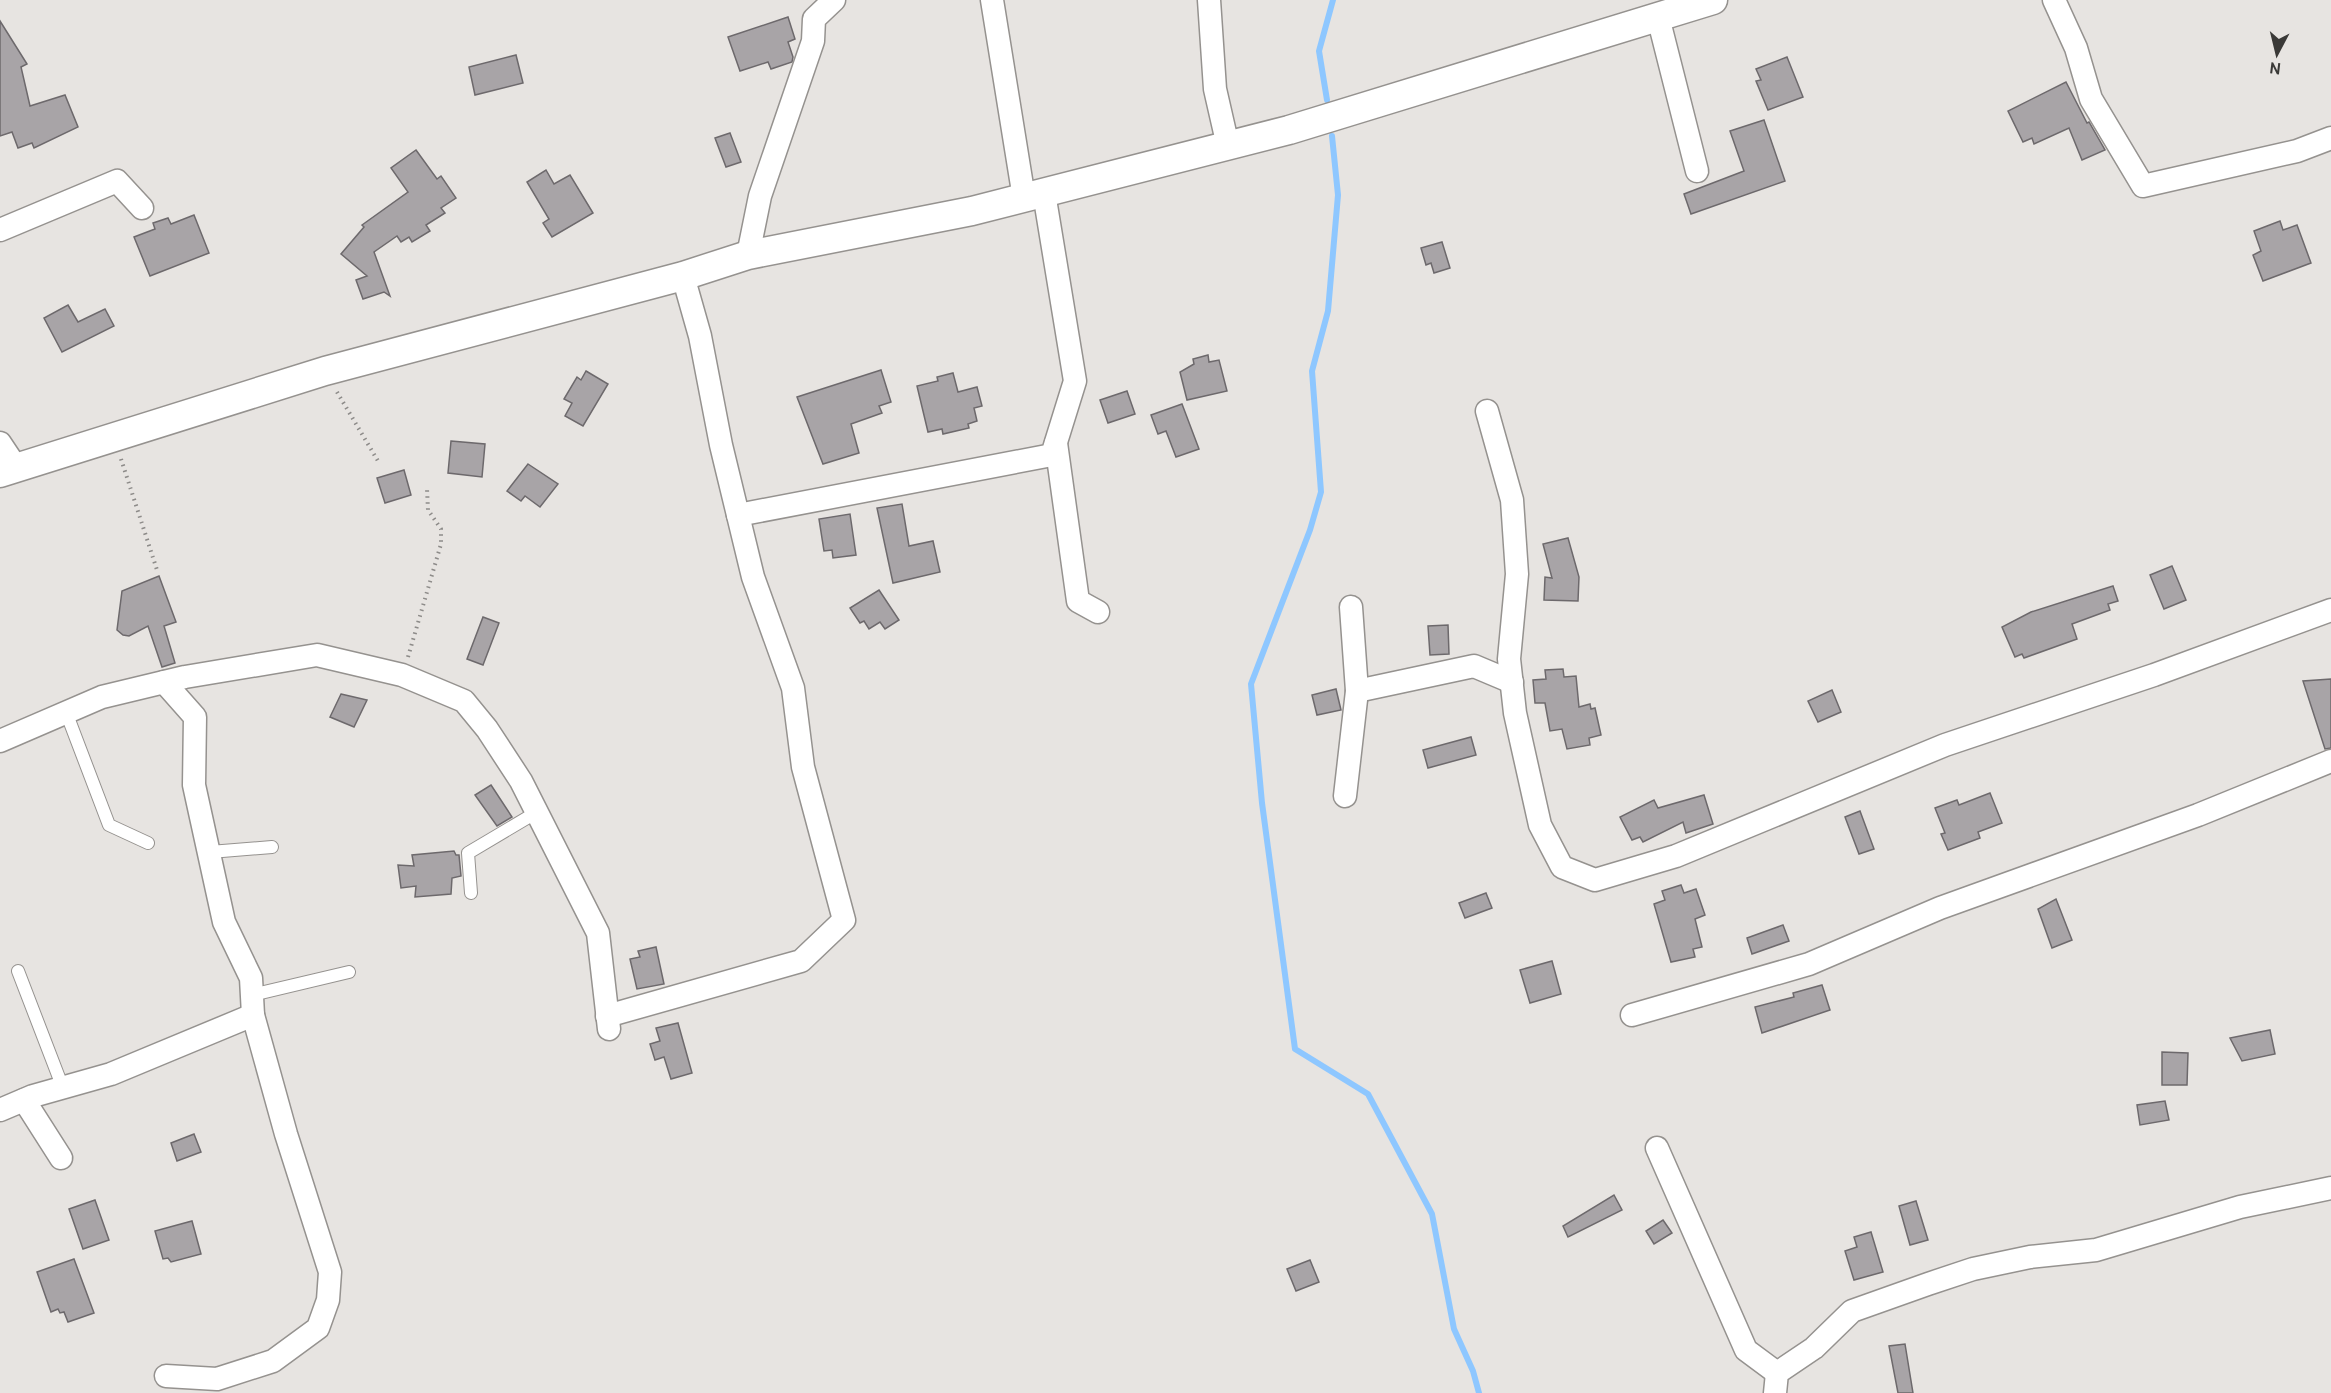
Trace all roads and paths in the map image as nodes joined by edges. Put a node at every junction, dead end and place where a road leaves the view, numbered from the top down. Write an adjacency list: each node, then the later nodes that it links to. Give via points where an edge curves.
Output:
1 (834, 0): 13 (street, via 814,19 813,41 760,196)
2 (992, 0): 10 (street)
3 (1209, 0): 8 (street, via 1215,89)
4 (1713, 0): 6 (street)
5 (2054, 0): 7 (street, via 2076,48 2091,99 2143,186 2297,151)
6 (1658, 17): 8 (street); 9 (street)
7 (2331, 138)
8 (1228, 146): 10 (street)
9 (1697, 171)
10 (1034, 196): 13 (street, via 972,212); 19 (street, via 1075,381)
11 (142, 208): 12 (street, via 117,181)
12 (0, 230)
13 (748, 255): 14 (street)
14 (683, 276): 15 (street); 23 (street, via 700,336)
15 (325, 371): 17 (street); 20 (path)
16 (1487, 411): 30 (street, via 1512,500 1516,574 1509,659)
17 (114, 437): 21 (street); 24 (path)
18 (0, 443): 21 (street)
19 (1056, 444): 23 (street, via 1052,455); 27 (street, via 1078,601)
20 (378, 461)
21 (8, 470)
22 (427, 489): 28 (path, via 428,510 441,529 441,544)
23 (738, 515): 36 (street, via 753,577 793,688 803,768 844,920 801,961 608,1023 598,933)
24 (157, 570)
25 (1352, 607): 31 (street)
26 (2331, 610): 30 (street, via 1946,745 1676,856 1596,880 1562,867 1540,825 1515,713)
27 (1098, 612)
28 (402, 675): 29 (street, via 317,655); 36 (street, via 464,700 516,773)
29 (164, 682): 32 (street, via 102,697); 39 (street, via 195,717 194,785)
30 (1512, 682): 31 (street, via 1474,666)
31 (1357, 691): 35 (street)
32 (66, 712): 33 (street); 37 (lane, via 109,825)
33 (0, 741)
34 (2331, 761): 44 (street, via 2198,815 1940,908 1809,964)
35 (1345, 796)
36 (537, 812): 40 (lane, via 468,853)
37 (148, 843)
38 (272, 847): 39 (lane)
39 (210, 852): 43 (street, via 224,922 251,978)
40 (471, 893)
41 (18, 971): 45 (lane)
42 (349, 972): 43 (lane)
43 (253, 1005): 45 (street, via 111,1074); 51 (street, via 286,1134 330,1272 328,1300 318,1328 273,1361 217,1379)
44 (1632, 1015)
45 (63, 1088): 46 (street)
46 (24, 1100): 47 (street); 49 (street)
47 (0, 1110)
48 (1657, 1148): 52 (street, via 1746,1350)
49 (61, 1158)
50 (2331, 1188): 52 (street, via 2240,1207 2096,1250 2030,1257 1928,1284 1852,1311)
51 (166, 1376)
52 (1776, 1383)

